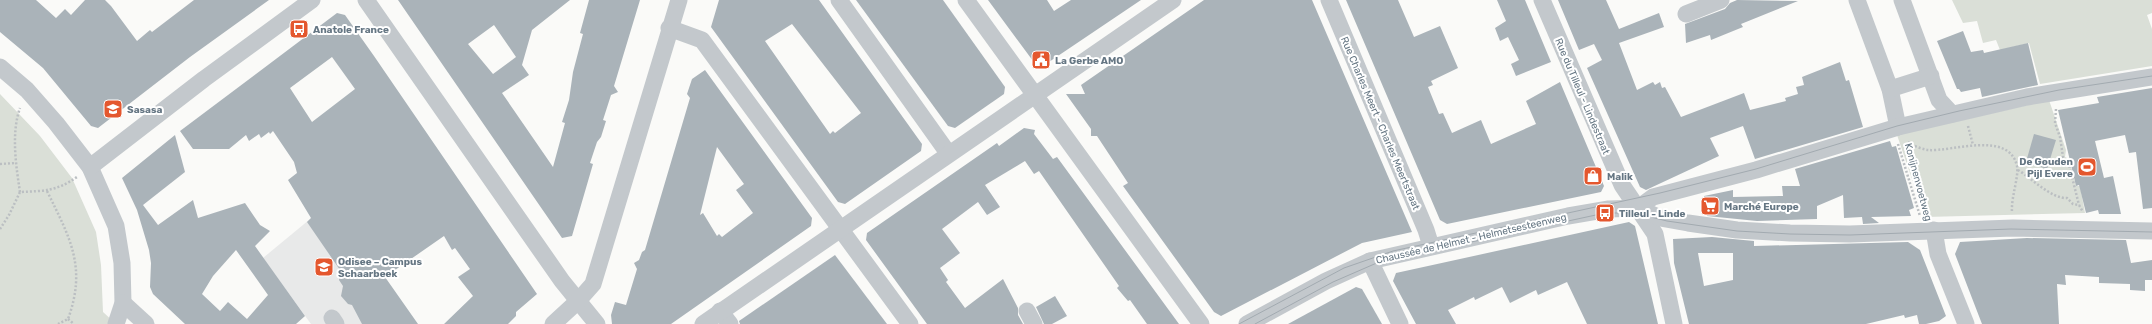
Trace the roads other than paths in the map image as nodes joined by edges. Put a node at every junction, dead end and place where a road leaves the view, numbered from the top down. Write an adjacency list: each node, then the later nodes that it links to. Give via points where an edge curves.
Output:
1 (312, 0): 22 (street)
2 (366, 0): 29 (street)
3 (679, 0): 13 (street)
4 (838, 0): 21 (street)
5 (966, 0): 18 (street)
6 (1173, 0): 18 (street)
7 (1329, 0): 27 (street, Rue Charles Meert - Charles Meertstraat)
8 (1542, 0): 23 (street, Rue du Tilleul - Lindestraat, via 1622,185)
9 (1721, 0): 12 (street)
10 (1856, 0): 17 (street)
11 (1902, 0): 15 (street)
12 (1686, 14)
13 (669, 28): 24 (street, via 702,40); 29 (street, via 593,284)
14 (0, 67): 22 (street, via 27,90)
15 (1931, 76): 17 (street); 19 (street, via 1939,100)
16 (2152, 77): 19 (street, via 2059,91)
17 (1890, 89): 20 (street)
18 (1036, 95): 21 (street); 38 (street)
19 (1952, 114): 20 (street)
20 (1900, 133): 23 (street, via 1653,197)
21 (948, 153): 24 (street)
22 (90, 167): 30 (street, via 116,226 122,263)
23 (1638, 208): 25 (street, via 1667,220 1737,230 1819,234); 27 (street, Chaussée de Helmet - Helmetsesteenweg, via 1609,209 1568,216); 41 (street, Rue du Tilleul - Lindestraat, via 1655,234)
24 (840, 230): 31 (street); 37 (street)
25 (1929, 231): 26 (street, via 2013,228); 42 (street)
26 (2152, 231)
27 (1431, 246): 28 (street, Chaussée de Helmet - Helmetsesteenweg)
28 (1370, 261): 39 (street, Chaussée de Helmet - Helmetsesteenweg, via 1326,281); 40 (street, via 1376,279)
29 (578, 301): 34 (street); 35 (street)
30 (123, 303): 32 (street); 33 (street)
31 (725, 318): 36 (street)
32 (116, 324)
33 (146, 324)
34 (553, 324)
35 (597, 324)
36 (703, 324)
37 (910, 324)
38 (1201, 324)
39 (1247, 324)
40 (1400, 324)
41 (1674, 324)
42 (1966, 324)

